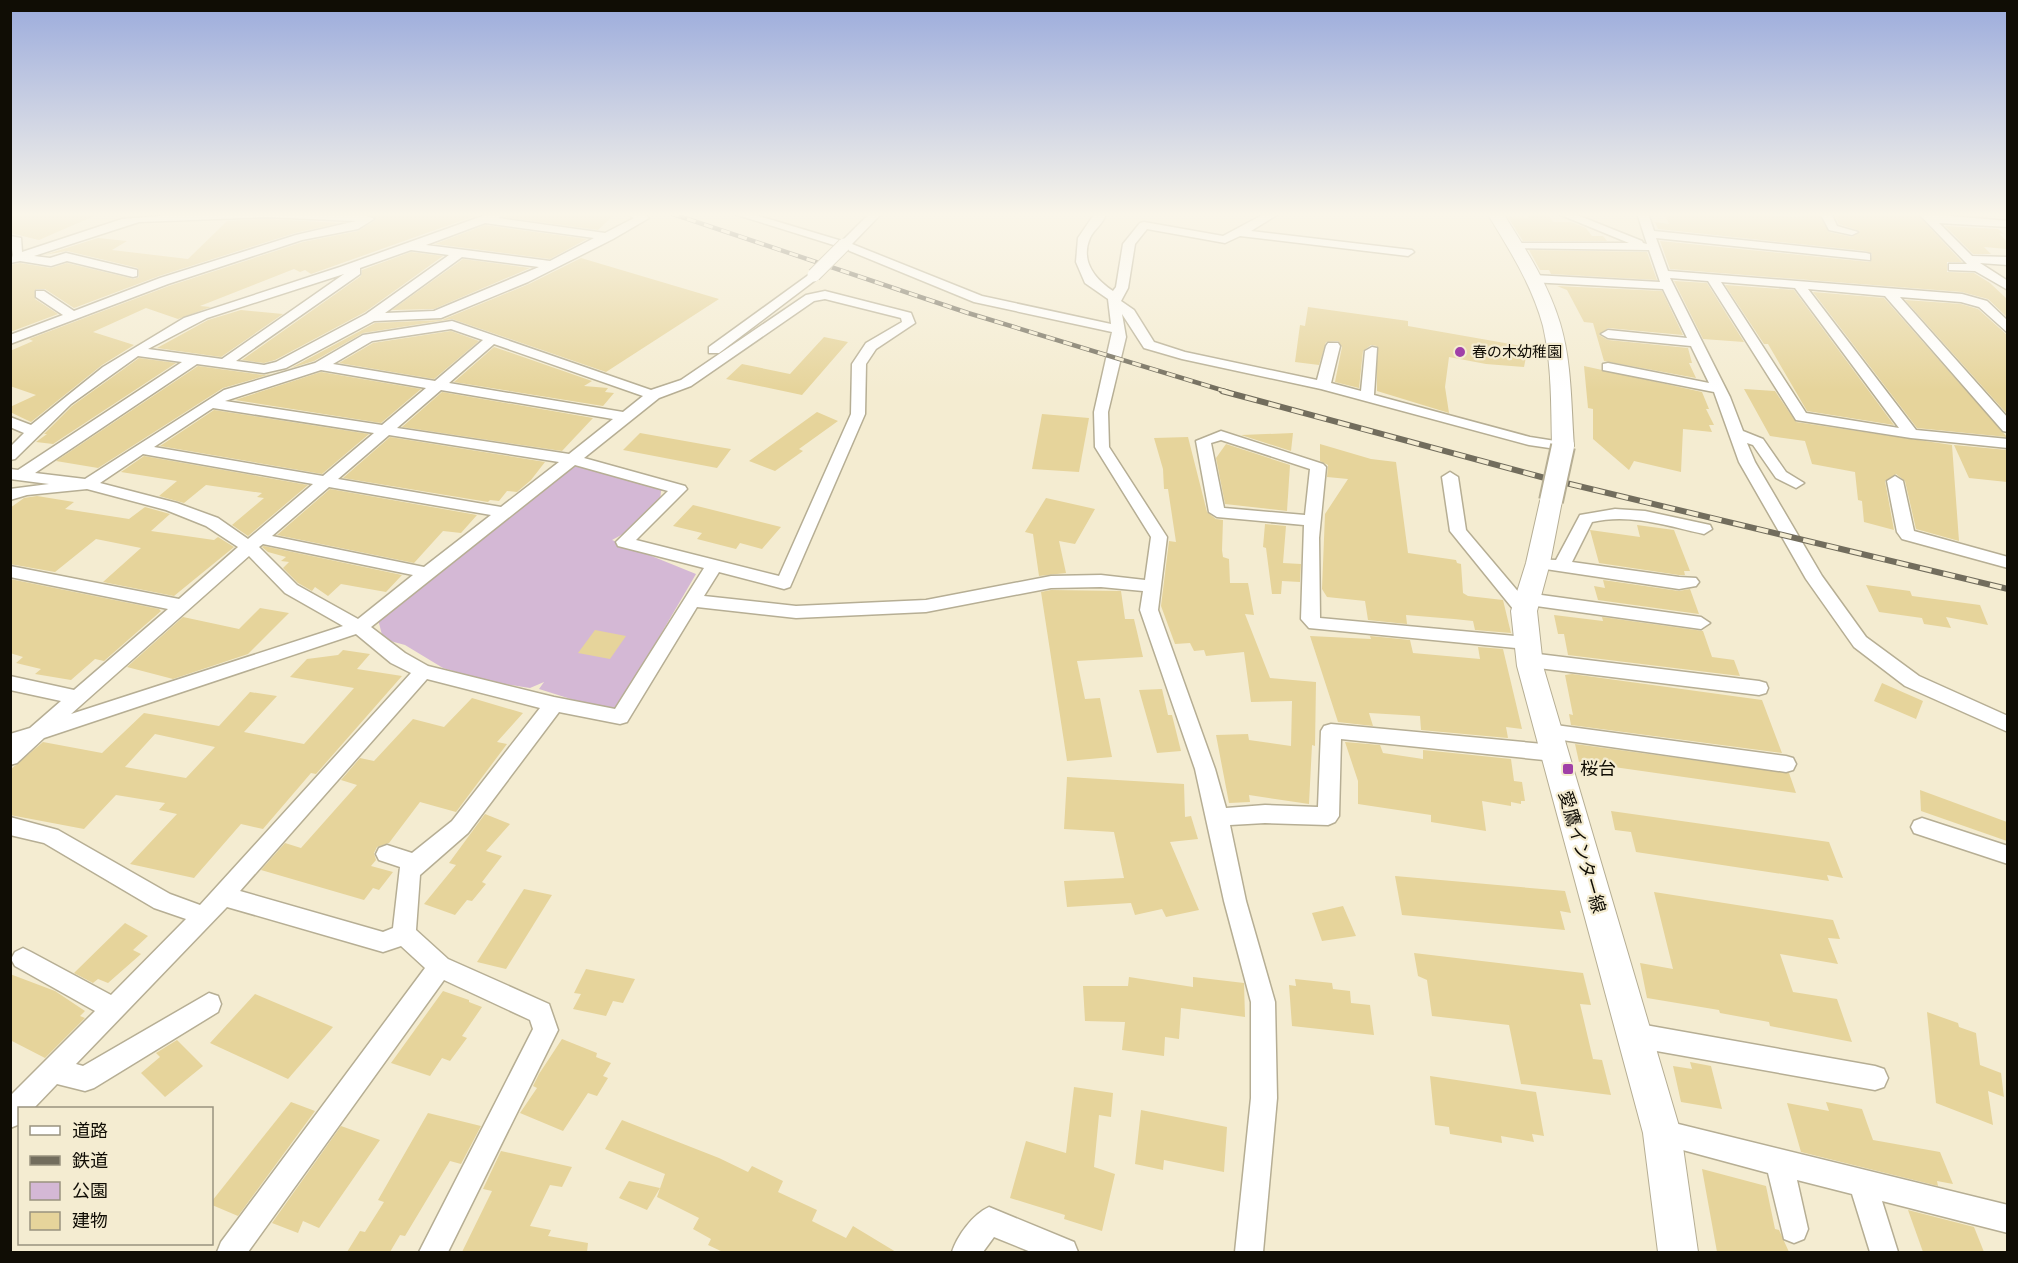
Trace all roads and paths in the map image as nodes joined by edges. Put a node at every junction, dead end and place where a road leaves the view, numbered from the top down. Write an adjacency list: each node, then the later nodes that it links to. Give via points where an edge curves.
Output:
1 (129, 272): 14 (street)
2 (194, 272): 23 (street)
3 (337, 272): 32 (street, via 208,313)
4 (355, 272): 35 (street)
5 (433, 272): 24 (street)
6 (536, 272): 24 (street, via 436,315)
7 (817, 272): 41 (street, bridge)
8 (910, 272): 26 (street, via 978,300)
9 (1086, 272): 22 (street, via 1089,280)
10 (1125, 272): 22 (street, via 1122,288)
11 (1530, 272): 15 (main road, 愛鷹インター線)
12 (1662, 272): 17 (street)
13 (1987, 272): 19 (street)
14 (133, 273)
15 (1534, 279): 17 (street); 52 (main road, 愛鷹インター線, via 1552,326)
16 (1713, 279): 17 (street); 18 (street); 50 (street, via 1801,417)
17 (1665, 280): 30 (street)
18 (1798, 284): 20 (street); 50 (street)
19 (2007, 286)
20 (1888, 291): 25 (street, via 1962,298 1983,304); 46 (street)
21 (40, 294): 23 (street)
22 (1114, 300): 26 (street); 39 (street, via 1130,313 1149,345)
23 (72, 316): 28 (street)
24 (371, 317): 35 (street, via 281,365 264,369)
25 (2007, 329)
26 (1119, 330): 73 (street, via 1101,412 1102,447 1159,537)
27 (1608, 334): 30 (street)
28 (10, 340)
29 (491, 340): 36 (street, via 453,325 387,334 368,338); 38 (street); 41 (street)
30 (1696, 343): 40 (street)
31 (1333, 346): 39 (street)
32 (138, 351): 34 (street); 47 (street, via 84,386)
33 (1372, 351): 42 (street)
34 (194, 360): 35 (street); 56 (street)
35 (225, 363)
36 (320, 366): 38 (street); 43 (street, via 229,393)
37 (1608, 367): 40 (street)
38 (438, 384): 44 (street); 48 (street)
39 (1323, 385): 42 (street)
40 (1719, 389): 49 (street)
41 (653, 395): 44 (street); 69 (street, via 686,383 810,298 825,295 906,316 909,323 871,346 859,364 858,414 784,583)
42 (1367, 398): 52 (street, via 1529,441)
43 (210, 403): 48 (street); 53 (street)
44 (626, 417): 55 (street)
45 (10, 421): 47 (street)
46 (2007, 428)
47 (32, 431): 54 (street)
48 (384, 432): 55 (street); 59 (street)
49 (1737, 434): 60 (street, via 1758,442 1781,475); 85 (street, via 1748,462 1793,543 1860,642 1912,681)
50 (1911, 434): 51 (street)
51 (2007, 444)
52 (1563, 446): 68 (main road, 愛鷹インター線, bridge, via 1551,501)
53 (139, 449): 59 (street); 61 (street)
54 (10, 456)
55 (572, 459): 63 (street); 69 (street, via 679,489 624,542)
56 (16, 475): 61 (street)
57 (1450, 477): 75 (street, via 1458,531)
58 (1895, 481): 67 (street, via 1908,535)
59 (325, 483): 63 (street); 66 (street)
60 (1796, 483)
61 (88, 484): 62 (street, via 68,489 20,490); 66 (street, via 171,506)
62 (10, 495)
63 (504, 512): 71 (street)
64 (1312, 522): 64 (street, via 1217,512 1203,441 1221,435 1318,467); 79 (street, via 1310,619 1315,624)
65 (1704, 529): 68 (street, via 1640,516 1602,514 1587,519)
66 (254, 543): 71 (street); 76 (street); 78 (street, via 291,589)
67 (2007, 563)
68 (1550, 565): 72 (street); 75 (main road, 愛鷹インター線)
69 (713, 567): 74 (street)
70 (10, 571): 76 (street)
71 (428, 573): 78 (street)
72 (1690, 582)
73 (1151, 586): 74 (street, via 1051,582 926,606 796,612); 91 (street, via 1149,610 1189,720)
74 (693, 602): 84 (street, via 620,717)
75 (1526, 605): 77 (street); 79 (main road, 愛鷹インター線)
76 (183, 606): 83 (street)
77 (1701, 623)
78 (359, 627): 80 (street, via 398,658); 86 (street)
79 (1528, 652): 82 (street); 88 (main road, 愛鷹インター線)
80 (423, 671): 84 (street); 97 (street)
81 (10, 684): 83 (street)
82 (1759, 688)
83 (77, 698): 86 (street)
84 (554, 704): 96 (street, via 460,827)
85 (2007, 725)
86 (39, 733): 87 (street); 89 (street)
87 (10, 742)
88 (1551, 742): 90 (street); 91 (street, via 1331,731 1328,816); 104 (main road, 愛鷹インター線)
89 (10, 758)
90 (1786, 764)
91 (1218, 817): 117 (street, via 1235,901 1263,1002 1264,1098)
92 (10, 826): 98 (street, via 50,836 162,901)
93 (1922, 827): 95 (street)
94 (387, 854): 96 (street)
95 (2007, 855)
96 (416, 863): 99 (street, via 410,872)
97 (223, 896): 98 (street); 99 (street, via 383,942)
98 (204, 916): 103 (street)
99 (404, 934): 101 (street)
100 (23, 959): 103 (street)
101 (440, 967): 113 (street); 114 (street, via 540,1012 546,1029)
102 (208, 1004): 105 (street, via 85,1079)
103 (114, 1009): 105 (street)
104 (1634, 1035): 106 (street); 108 (main road, 愛鷹インター線)
105 (53, 1071): 107 (street)
106 (1875, 1077)
107 (10, 1115)
108 (1662, 1133): 109 (street); 118 (main road, 愛鷹インター線)
109 (1779, 1162): 110 (street); 112 (street)
110 (1862, 1183): 111 (street); 119 (street)
111 (2007, 1219)
112 (1794, 1229)
113 (231, 1252)
114 (433, 1252)
115 (966, 1252): 116 (street, via 989,1221)
116 (1064, 1252)
117 (1250, 1252)
118 (1678, 1252)
119 (1884, 1252)

